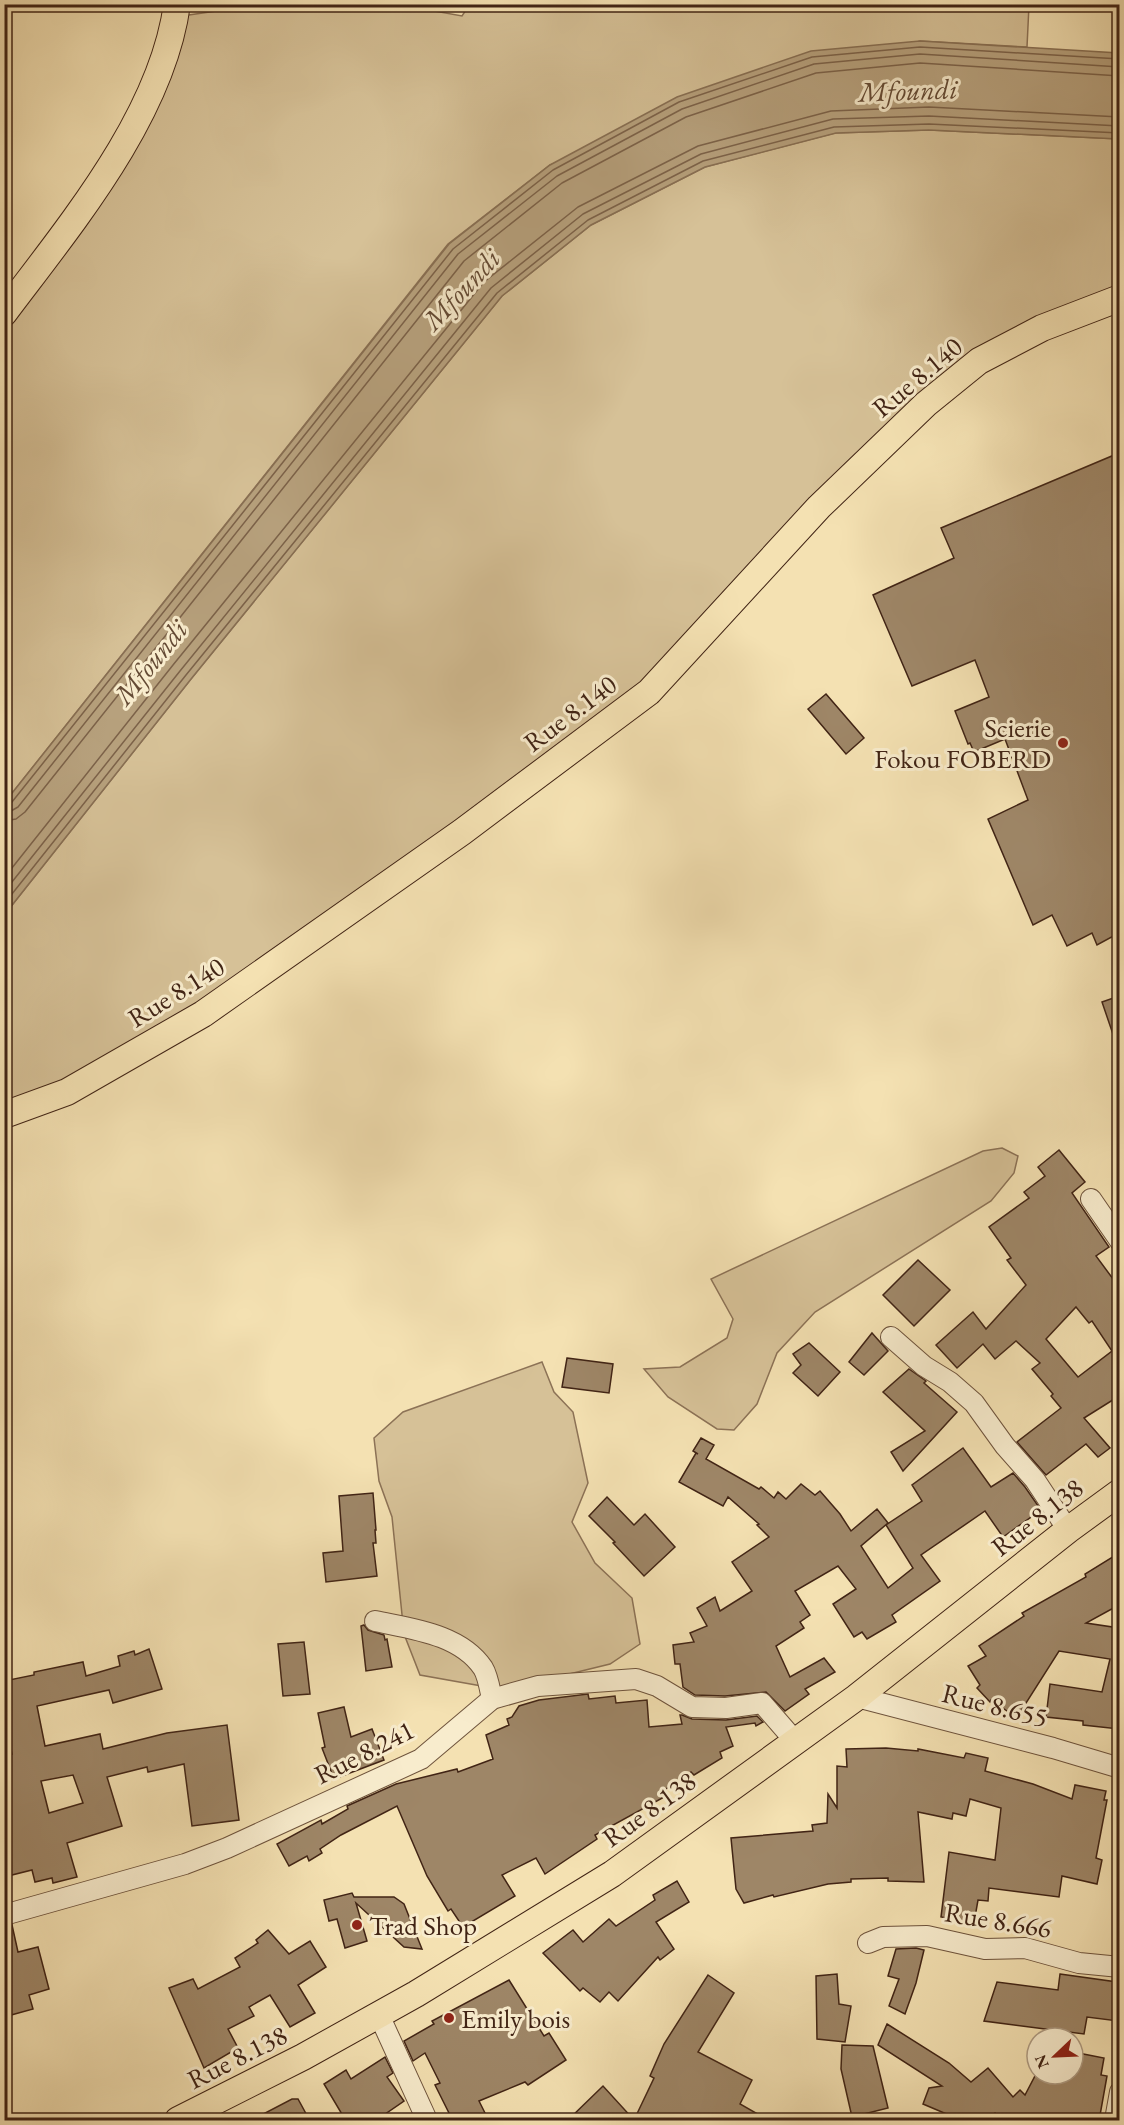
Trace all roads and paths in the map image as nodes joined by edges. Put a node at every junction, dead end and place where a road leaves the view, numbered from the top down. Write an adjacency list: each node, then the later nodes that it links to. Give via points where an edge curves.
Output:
1 (177, 4): 3 (main road, via 164,57 136,125 85,204)
2 (1119, 298): 4 (main road, Rue 8.140, via 1042,328 980,361 926,404 819,507 649,692 462,832 203,1014 67,1092)
3 (4, 313)
4 (4, 1115)
5 (1091, 1199): 6 (street)
6 (1119, 1241)
7 (891, 1337): 9 (street, via 974,1402)
8 (1119, 1492): 9 (main road, Rue 8.138)
9 (1068, 1530): 11 (main road, Rue 8.138)
10 (375, 1621): 12 (street, via 427,1632 465,1649 484,1669)
11 (857, 1697): 13 (main road, Rue 8.138); 14 (street, Rue 8.655)
12 (492, 1699): 13 (street, Rue 8.241, via 538,1686 636,1679 657,1686 692,1707 762,1703); 15 (street, Rue 8.241, via 421,1759 227,1848 185,1864)
13 (795, 1741): 18 (main road, Rue 8.138, via 612,1874)
14 (1119, 1768)
15 (4, 1915)
16 (868, 1942): 17 (street, Rue 8.666, via 883,1937 927,1936 985,1949 1025,1948 1079,1963)
17 (1119, 1967)
18 (379, 2015): 20 (main road, Rue 8.138); 21 (street)
19 (1119, 2092): 22 (street)
20 (178, 2121)
21 (427, 2121)
22 (1114, 2121)

